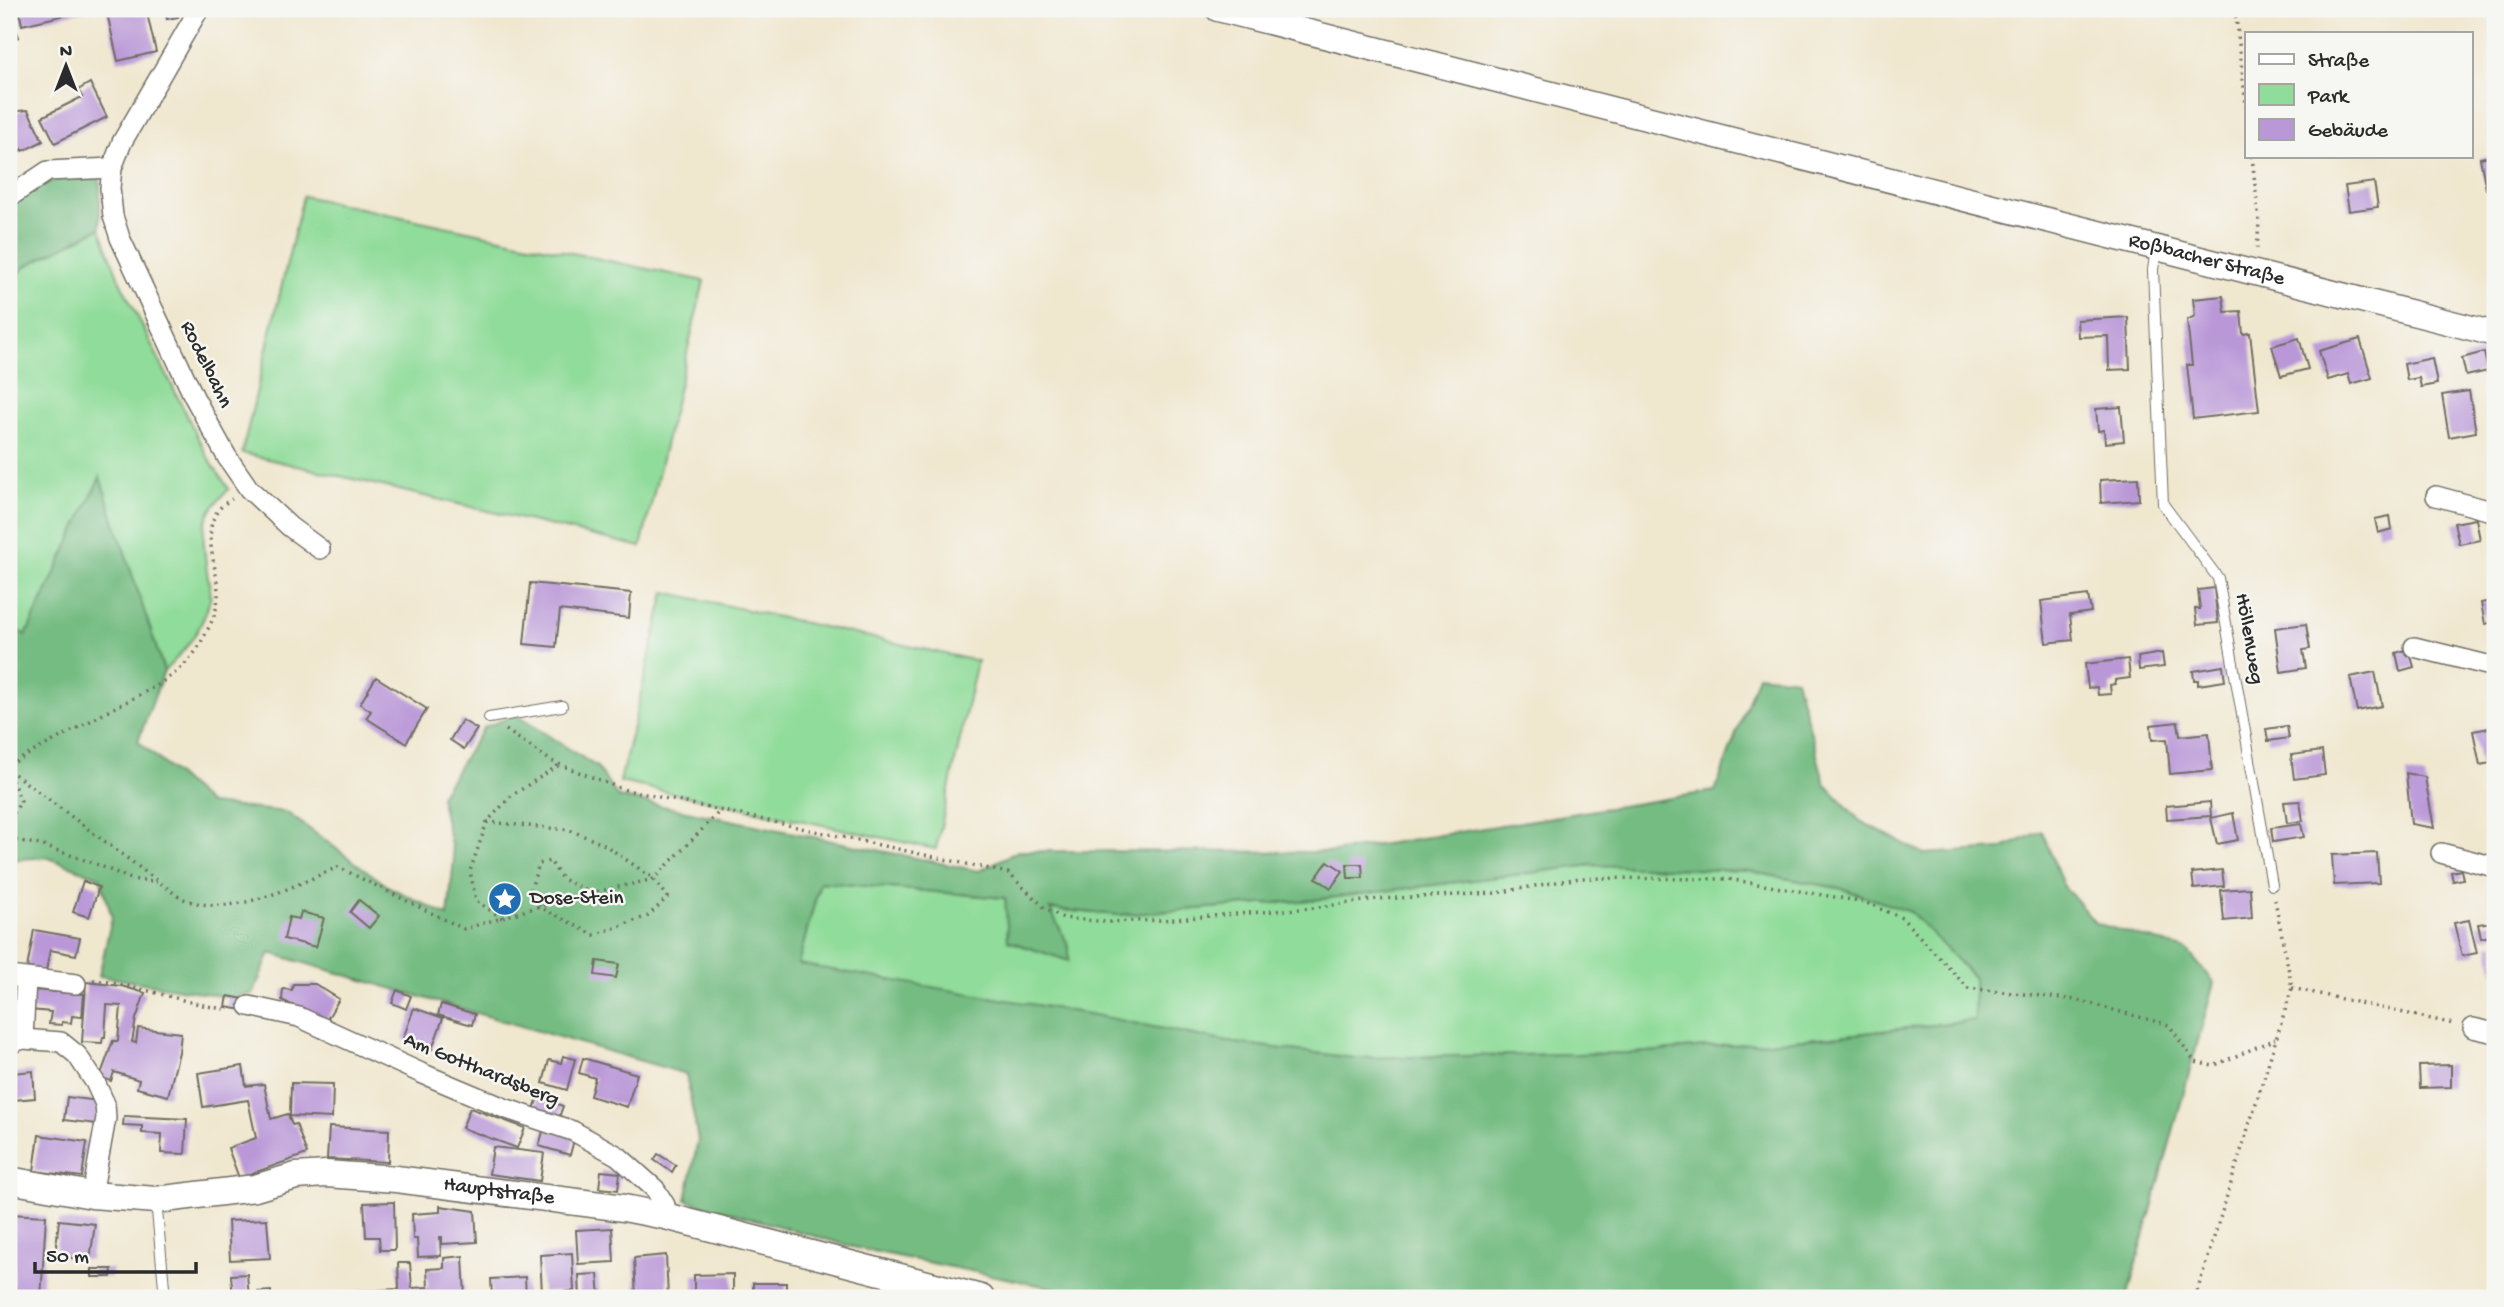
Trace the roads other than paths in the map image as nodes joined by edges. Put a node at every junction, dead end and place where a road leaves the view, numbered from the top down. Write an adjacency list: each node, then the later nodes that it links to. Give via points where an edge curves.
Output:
1 (199, 9): 3 (street, Rodelbahn)
2 (1219, 9): 5 (street, Roßbacher Straße)
3 (111, 168): 4 (street, via 48,171); 9 (street, Rodelbahn, via 113,216 120,238 194,397 249,489)
4 (9, 197)
5 (2157, 248): 6 (street, Roßbacher Straße); 16 (lane, Höllenweg, via 2153,270 2163,504 2218,578)
6 (2495, 334)
7 (2436, 496): 8 (street)
8 (2495, 512)
9 (320, 549)
10 (2414, 647): 11 (street)
11 (2495, 667)
12 (562, 706): 13 (lane)
13 (489, 718)
14 (2441, 853): 15 (street)
15 (2495, 867)
16 (2272, 885)
17 (18, 977): 18 (street); 22 (street)
18 (76, 984)
19 (251, 1006): 26 (street, Am Gotthardsberg, via 299,1017 492,1103 573,1131 618,1156 655,1189 665,1205)
20 (2473, 1028): 21 (street)
21 (2495, 1033)
22 (16, 1042): 24 (street, via 61,1042 95,1082 106,1118)
23 (9, 1180): 24 (main road, Hauptstraße)
24 (92, 1195): 25 (main road, Hauptstraße)
25 (156, 1199): 26 (main road, Hauptstraße, via 256,1188 296,1176 326,1174 396,1179); 27 (lane)
26 (665, 1216): 28 (main road, Hauptstraße)
27 (165, 1298)
28 (981, 1298)

